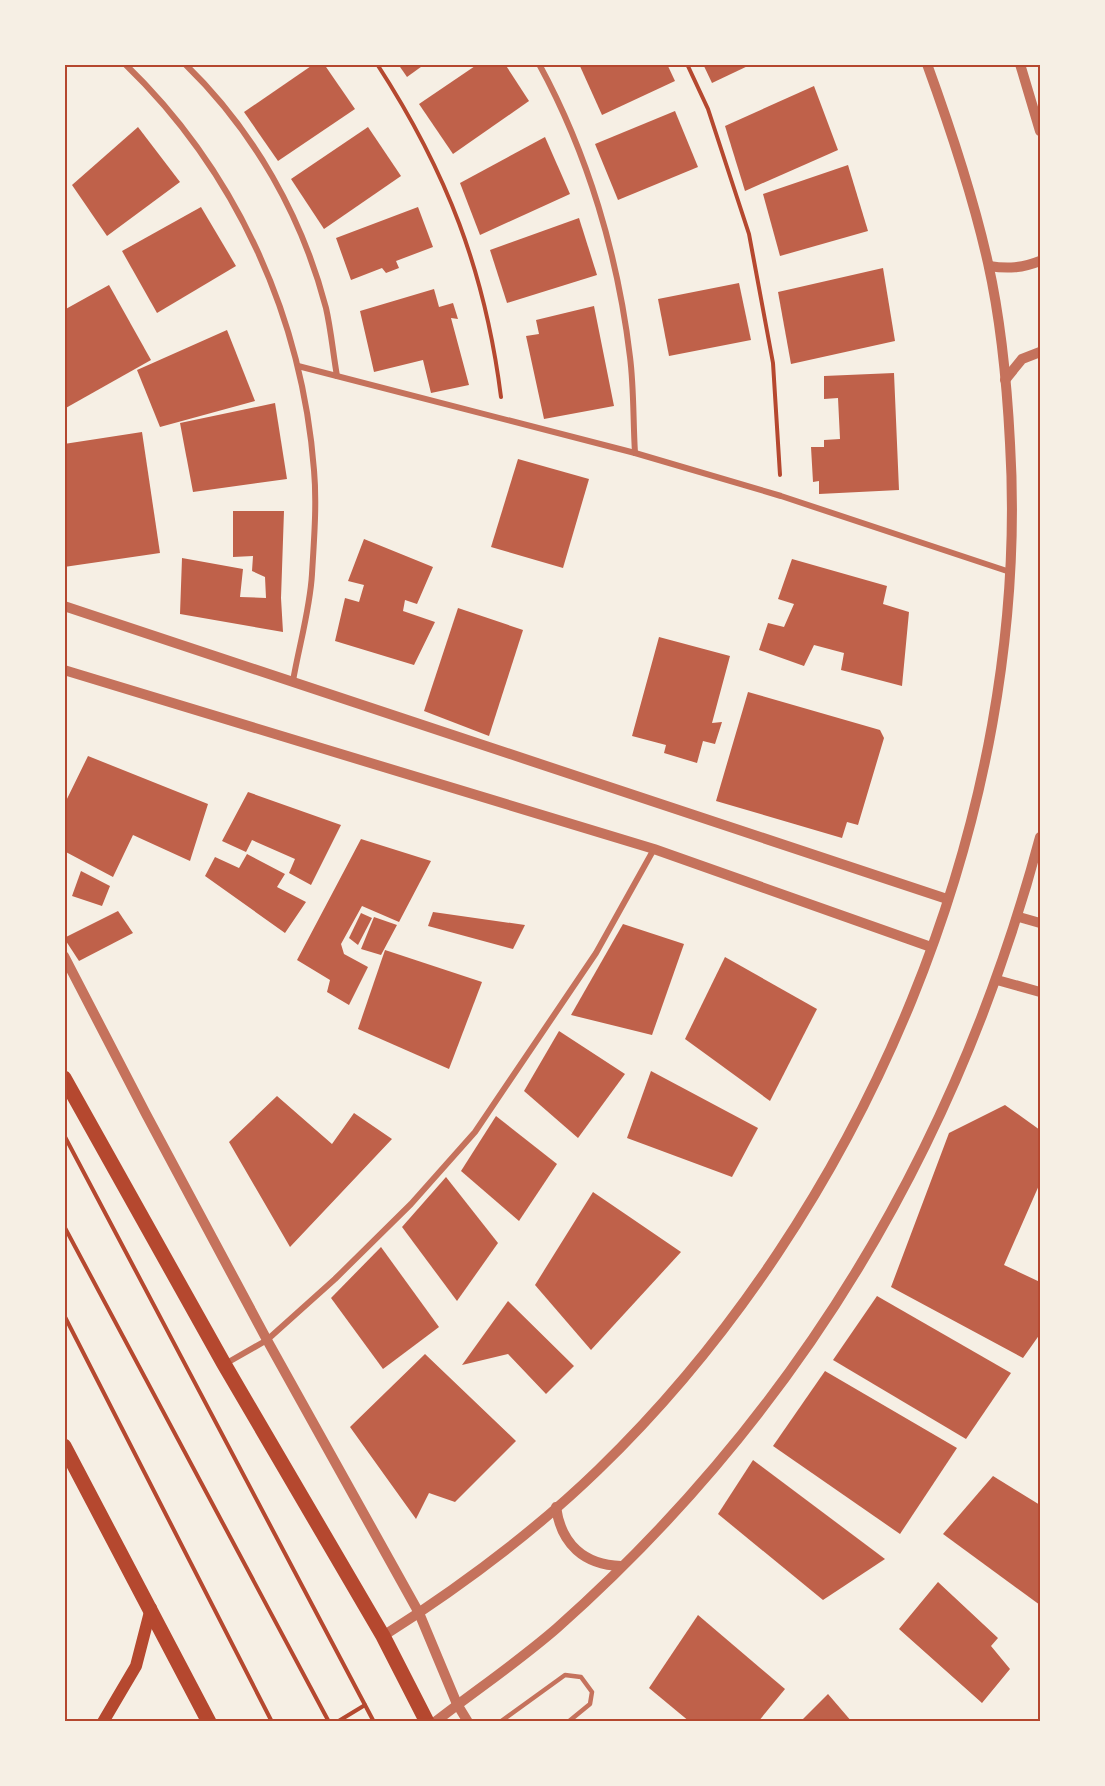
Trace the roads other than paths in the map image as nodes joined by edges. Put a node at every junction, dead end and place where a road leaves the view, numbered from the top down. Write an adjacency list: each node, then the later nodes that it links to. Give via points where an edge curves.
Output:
1 (185, 64): 11 (street, via 244,131 279,187 307,246 323,299)
2 (539, 64): 13 (street, via 589,177 615,266 630,358)
3 (927, 64): 8 (street, via 963,172)
4 (1020, 64): 6 (street)
5 (127, 65): 10 (street, via 194,140 238,210 273,286)
6 (1041, 131)
7 (1041, 261): 8 (street, via 1006,269)
8 (988, 266): 12 (street)
9 (1041, 352): 12 (street, via 1022,359)
10 (298, 366): 11 (street); 17 (street, via 314,471 312,565)
11 (337, 376): 13 (street)
12 (1005, 380): 14 (street, via 1010,444)
13 (634, 453): 14 (street, via 781,496)
14 (1010, 572): 20 (street, via 1004,650 983,771)
15 (64, 606): 17 (street)
16 (64, 670): 19 (street)
17 (292, 681): 20 (street)
18 (1041, 837): 21 (street)
19 (654, 849): 23 (street); 28 (street, via 596,953 475,1132 411,1204)
20 (947, 899): 23 (street)
21 (1019, 917): 22 (street); 25 (street)
22 (1041, 923)
23 (931, 947): 31 (street, via 855,1122 765,1271 713,1342 657,1408 597,1472)
24 (64, 956): 28 (street)
25 (997, 980): 26 (street); 32 (street, via 914,1173 862,1265 805,1353 741,1436)
26 (1041, 992)
27 (64, 1078): 29 (main road)
28 (267, 1340): 29 (street); 34 (street)
29 (224, 1364): 35 (main road)
30 (64, 1446): 33 (main road)
31 (556, 1507): 32 (street, via 560,1528 571,1546 593,1562); 34 (street, via 498,1558)
32 (621, 1566): 36 (street, via 517,1662)
33 (151, 1607): 37 (main road, via 136,1666); 38 (main road)
34 (419, 1613): 35 (street); 36 (street)
35 (383, 1636): 39 (main road)
36 (458, 1704): 40 (street); 41 (street)
37 (103, 1722)
38 (209, 1722)
39 (428, 1722)
40 (435, 1722)
41 (468, 1722)
42 (500, 1722): 43 (lane, via 565,1675 582,1677 592,1692 590,1704)
43 (568, 1722)

